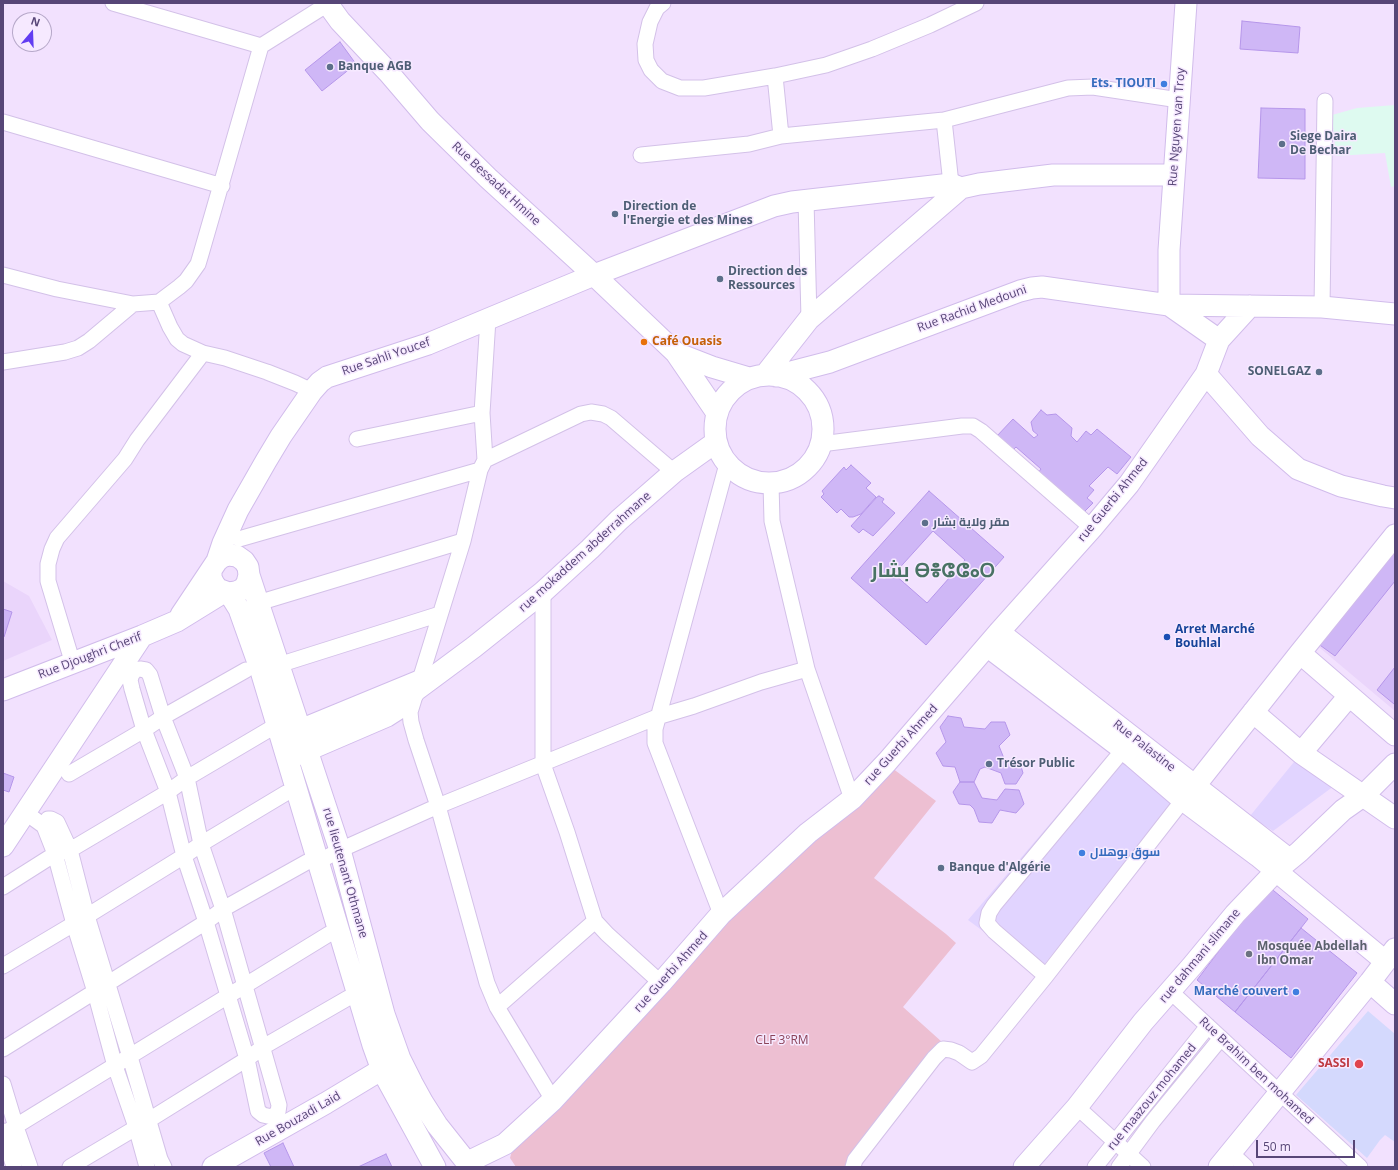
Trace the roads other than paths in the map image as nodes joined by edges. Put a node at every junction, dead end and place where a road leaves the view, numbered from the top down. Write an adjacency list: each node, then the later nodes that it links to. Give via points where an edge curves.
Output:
1 (113, 3): 6 (street)
2 (663, 3): 7 (street, via 650,22 645,44 646,60 662,82 680,88 704,88)
3 (976, 3): 7 (street, via 872,49 826,65)
4 (1186, 3): 8 (main road, Rue Nguyen van Troy)
5 (328, 4): 6 (street); 19 (main road, Rue Bessadat Hmine, via 340,21 430,121)
6 (261, 46): 15 (street)
7 (775, 76): 12 (street)
8 (1179, 100): 10 (street, via 1093,87 1068,88); 14 (main road, Rue Nguyen van Troy)
9 (1325, 101): 24 (street)
10 (944, 120): 12 (street); 16 (street)
11 (3, 122): 15 (street)
12 (781, 136): 13 (street, via 749,144)
13 (641, 155)
14 (1174, 175): 16 (main road, Rue Sahli Youcef, via 1053,175); 22 (main road, Rue Nguyen van Troy, via 1169,250)
15 (222, 186): 20 (street, via 198,264 186,282)
16 (956, 186): 17 (main road, Rue Sahli Youcef); 27 (main road)
17 (806, 200): 19 (main road, Rue Sahli Youcef, via 774,206); 27 (street)
18 (3, 275): 21 (street)
19 (594, 275): 26 (main road, Rue Sahli Youcef); 30 (main road, Rue Bessadat Hmine)
20 (159, 302): 21 (street); 29 (street, via 177,339)
21 (133, 304): 31 (street, via 78,348)
22 (1169, 305): 23 (main road, Rue Rachid Medouni); 28 (main road); 32 (main road, Rue Rachid Medouni, via 1042,287 1032,288)
23 (1250, 306): 24 (main road, Rue Rachid Medouni); 28 (main road, rue Guerbi Ahmed)
24 (1322, 307): 25 (main road)
25 (1395, 314)
26 (488, 319): 35 (main road, Rue Sahli Youcef, via 428,344 327,377); 37 (street)
27 (809, 319): 34 (main road)
28 (1219, 340): 33 (main road, rue Guerbi Ahmed)
29 (203, 353): 35 (street, via 268,372); 62 (street, via 125,459 57,538 52,549 48,564 48,582)
30 (676, 353): 34 (main road, Rue Bessadat Hmine, via 712,367); 38 (main road, Rue Bessadat Hmine)
31 (3, 362)
32 (830, 362): 34 (main road, Rue Rachid Medouni); 36 (main road, via 820,379)
33 (1206, 374): 46 (main road, via 1260,436 1298,469 1341,486); 48 (main road, rue Guerbi Ahmed, via 1129,484)
34 (763, 376): 36 (main road, via 792,380); 38 (main road, via 735,387 721,402)
35 (312, 391): 47 (main road, Rue Sahli Youcef, via 280,436)
36 (816, 402): 41 (main road, via 823,430)
37 (482, 413): 39 (street); 43 (street)
38 (717, 413): 40 (main road, via 714,422)
39 (357, 439)
40 (716, 442): 42 (main road); 44 (main road, rue mokaddem abderrahmane)
41 (821, 444): 45 (main road, via 808,468 797,476); 48 (street, via 973,426)
42 (727, 464): 45 (main road, via 744,478 757,483); 70 (street)
43 (482, 465): 44 (street, via 581,414 591,412 611,418); 50 (street); 51 (street)
44 (674, 472): 54 (main road, rue mokaddem abderrahmane)
45 (771, 484): 64 (street, via 772,521)
46 (1395, 498)
47 (238, 510): 51 (main road); 52 (main road, Rue Sahli Youcef)
48 (1092, 528): 60 (main road, rue Guerbi Ahmed)
49 (1395, 535): 61 (main road)
50 (463, 540): 56 (street); 57 (street)
51 (238, 548): 52 (main road, via 230,555 222,557); 53 (main road, via 248,567)
52 (214, 566): 55 (main road, via 211,578 218,589); 58 (main road, Rue Sahli Youcef)
53 (249, 575): 55 (main road, via 243,589); 56 (main road, rue lieutenant Othmane)
54 (543, 592): 65 (main road, rue mokaddem abderrahmane); 78 (street)
55 (227, 593): 58 (main road, Rue Djoughri Cherif); 63 (main road, rue lieutenant Othmane, via 240,610)
56 (258, 603): 63 (main road, rue lieutenant Othmane)
57 (440, 614): 63 (street); 65 (street)
58 (177, 621): 59 (main road, Rue Djoughri Cherif)
59 (142, 636): 62 (main road, Rue Djoughri Cherif); 88 (main road)
60 (993, 639): 74 (main road, Rue Palastine); 86 (main road, rue Guerbi Ahmed)
61 (1300, 652): 67 (main road); 68 (main road)
62 (73, 664): 66 (main road, Rue Djoughri Cherif)
63 (262, 668): 69 (street); 72 (main road, rue lieutenant Othmane)
64 (807, 669): 70 (street); 86 (street)
65 (424, 682): 72 (main road, rue mokaddem abderrahmane); 75 (main road, rue mokaddem abderrahmane, via 401,707 387,716); 87 (street, via 410,712 411,722)
66 (9, 683)
67 (1349, 696): 73 (main road); 76 (main road)
68 (1253, 712): 76 (main road); 84 (main road)
69 (163, 717): 71 (street); 71 (street, via 150,675 146,670 136,670 130,680); 81 (street)
70 (657, 717): 78 (street); 101 (street, via 655,743)
71 (144, 730): 80 (street); 82 (street)
72 (284, 733): 75 (main road, rue lieutenant Othmane); 77 (main road, rue lieutenant Othmane); 81 (street)
73 (1395, 735)
74 (1129, 745): 84 (main road, Rue Palastine); 109 (street, via 989,913 986,923)
75 (307, 751): 77 (main road, rue mokaddem abderrahmane); 94 (main road, rue lieutenant Othmane)
76 (1302, 753): 85 (main road)
77 (288, 759): 97 (main road, rue lieutenant Othmane)
78 (543, 764): 87 (street); 103 (street)
79 (1395, 764): 85 (main road, rue dahmani slimane)
80 (69, 774)
81 (187, 778): 82 (street); 91 (street)
82 (168, 792): 93 (street); 96 (street)
83 (286, 793): 91 (street)
84 (1189, 793): 98 (main road, Rue Palastine); 109 (street)
85 (1363, 796): 89 (main road); 98 (main road, rue dahmani slimane, via 1343,810)
86 (852, 799): 101 (main road, rue Guerbi Ahmed, via 808,833)
87 (438, 806): 94 (street); 119 (street, via 487,983)
88 (26, 813): 90 (street); 92 (main road)
89 (1395, 818)
90 (44, 826): 93 (street, via 48,819 57,822); 95 (street)
91 (200, 844): 96 (street); 100 (street)
92 (3, 846)
93 (70, 850): 95 (street); 102 (street)
94 (340, 850): 97 (street); 126 (main road, rue lieutenant Othmane, via 384,1014)
95 (55, 854): 99 (street); 105 (street)
96 (184, 856): 102 (street); 104 (street)
97 (312, 862): 100 (street); 128 (main road, rue lieutenant Othmane)
98 (1283, 865): 107 (main road, Rue Palastine); 114 (main road, rue dahmani slimane, via 1235,914)
99 (3, 887)
100 (223, 909): 104 (street); 113 (street)
101 (722, 914): 112 (main road, rue Guerbi Ahmed)
102 (86, 916): 105 (street); 111 (street)
103 (595, 920): 112 (street); 119 (street)
104 (206, 922): 111 (street); 116 (street)
105 (74, 924): 108 (street); 115 (street)
106 (329, 934): 113 (street)
107 (1392, 956): 110 (main road)
108 (3, 966)
109 (1046, 976): 148 (street, via 981,1056 972,1062 959,1053 943,1049 855,1160)
110 (1370, 982): 118 (main road); 130 (main road)
111 (107, 983): 115 (street); 124 (street)
112 (661, 983): 131 (main road, rue Guerbi Ahmed)
113 (246, 985): 116 (street); 122 (street)
114 (1170, 991): 120 (street, Rue Brahim ben mohamed); 132 (main road, rue dahmani slimane)
115 (95, 992): 123 (street); 127 (street)
116 (228, 996): 124 (street); 125 (street)
117 (348, 998): 122 (street)
118 (1395, 1004)
119 (497, 1007): 131 (street)
120 (1208, 1026): 121 (street, Rue Brahim ben mohamed); 135 (street, rue maazouz mohamed)
121 (1221, 1038): 130 (street, Rue Brahim ben mohamed); 137 (street, rue maazouz mohamed)
122 (263, 1047): 125 (street); 125 (street, via 279,1105 278,1112 272,1117 258,1111)
123 (3, 1049)
124 (130, 1057): 127 (street); 133 (street)
125 (246, 1059): 133 (street)
126 (400, 1059): 128 (main road, Rue Bouzadi Laid); 139 (main road, rue lieutenant Othmane, via 445,1136)
127 (115, 1066): 133 (street); 134 (street)
128 (382, 1070): 145 (main road, Rue Bouzadi Laid); 146 (main road, rue lieutenant Othmane)
129 (3, 1084): 134 (street)
130 (1280, 1094): 138 (main road); 154 (street, Rue Brahim ben mohamed)
131 (553, 1100): 136 (main road, rue Guerbi Ahmed)
132 (1077, 1107): 135 (street); 149 (main road, rue dahmani slimane)
133 (142, 1124): 142 (street); 143 (street); 144 (street)
134 (6, 1132): 140 (street); 141 (street)
135 (1116, 1142): 137 (street); 150 (street, rue maazouz mohamed)
136 (505, 1144): 139 (main road); 147 (main road)
137 (1129, 1154): 151 (street, rue maazouz mohamed); 152 (street)
138 (1225, 1160): 153 (street)
139 (467, 1163)
140 (14, 1167)
141 (30, 1167)
142 (70, 1167)
143 (147, 1167)
144 (164, 1167)
145 (213, 1167)
146 (435, 1167)
147 (496, 1167)
148 (853, 1167)
149 (1024, 1167)
150 (1095, 1167)
151 (1119, 1167)
152 (1143, 1167)
153 (1246, 1167)
154 (1360, 1167)

